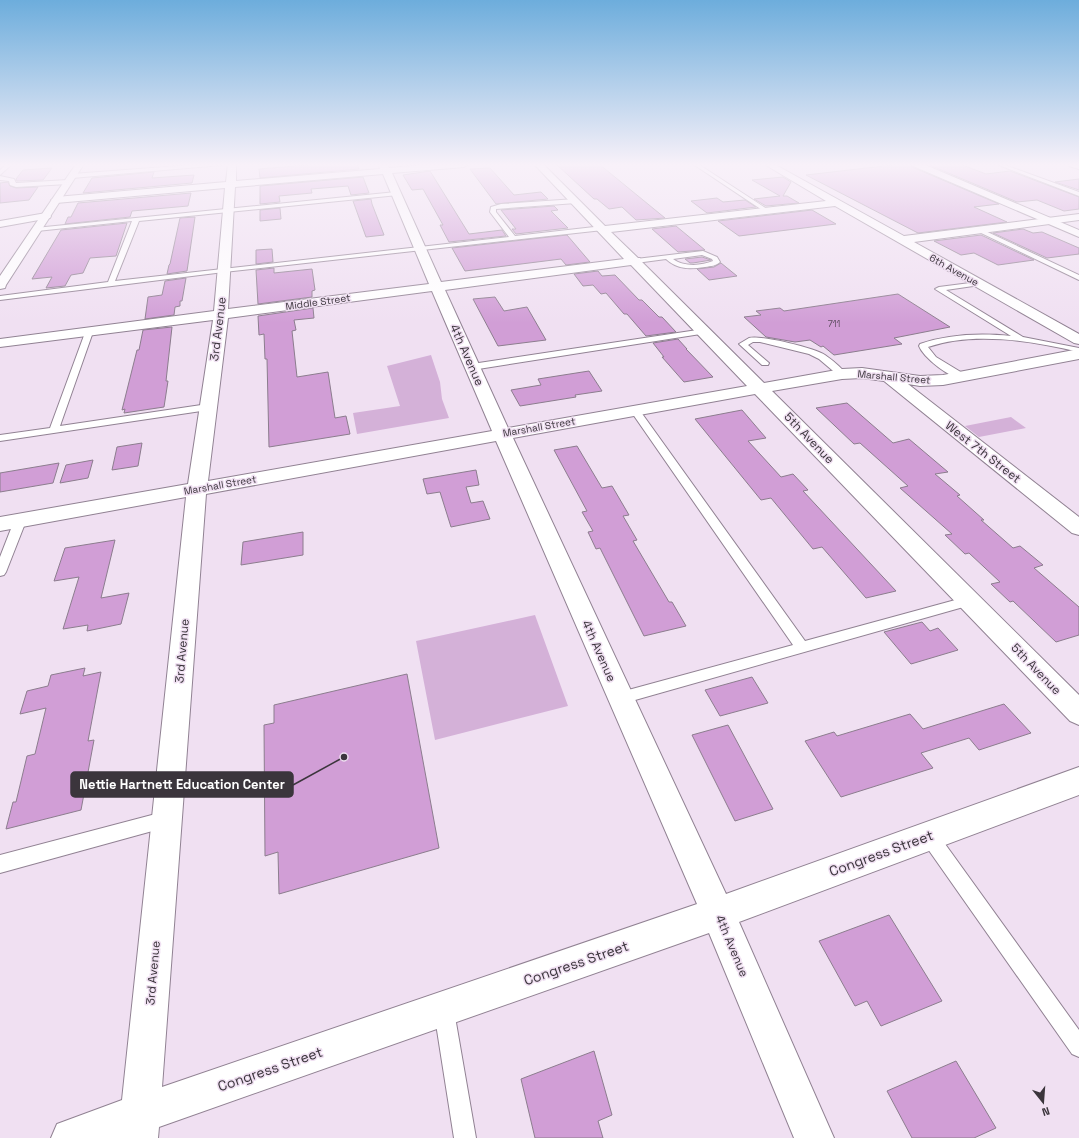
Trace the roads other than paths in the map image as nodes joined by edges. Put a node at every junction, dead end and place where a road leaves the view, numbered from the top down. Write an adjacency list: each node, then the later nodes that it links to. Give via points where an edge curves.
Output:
1 (40, 217): 14 (street)
2 (45, 217): 15 (street)
3 (169, 217): 12 (lane)
4 (228, 217): 24 (street, 3rd Avenue)
5 (406, 217): 21 (street, 4th Avenue)
6 (497, 217): 19 (lane)
7 (592, 217): 16 (street, 5th Avenue)
8 (711, 217): 16 (street)
9 (861, 217): 20 (street, 6th Avenue)
10 (1040, 217): 13 (street)
11 (1079, 217): 13 (street)
12 (136, 220): 15 (lane); 26 (lane)
13 (1049, 221): 17 (street); 18 (street)
14 (0, 224)
15 (37, 229): 28 (street)
16 (603, 229): 19 (lane); 23 (street, 5th Avenue)
17 (979, 230): 20 (street); 25 (lane)
18 (1079, 234)
19 (513, 238): 21 (lane)
20 (901, 240): 27 (street, 6th Avenue)
21 (420, 248): 24 (lane); 29 (street, 4th Avenue)
22 (668, 258): 22 (lane, via 703,253 715,258 717,262 685,267 675,264); 23 (lane)
23 (636, 262): 29 (street, Middle Street); 32 (street, 5th Avenue)
24 (224, 270): 26 (lane); 31 (street, 3rd Avenue)
25 (1079, 278)
26 (111, 284): 30 (lane)
27 (978, 284): 34 (lane, via 939,289); 35 (street, 6th Avenue)
28 (0, 285)
29 (437, 287): 31 (street, Middle Street); 40 (street, 4th Avenue)
30 (0, 298)
31 (221, 315): 33 (street, Middle Street); 45 (street, 3rd Avenue)
32 (704, 331): 40 (lane); 44 (street, 5th Avenue)
33 (89, 332): 36 (street, Middle Street); 47 (lane)
34 (1022, 338): 37 (lane); 42 (lane, via 978,336 923,346 931,358)
35 (1079, 340)
36 (0, 343)
37 (1079, 350)
38 (1079, 354): 42 (street, Marshall Street)
39 (765, 363): 41 (lane, via 744,344 760,340 812,352)
40 (472, 367): 48 (street, 4th Avenue)
41 (842, 374): 43 (street, Marshall Street); 44 (street, Marshall Street)
42 (961, 376): 43 (street, Marshall Street, via 920,381)
43 (888, 377): 53 (street, West 7th Street)
44 (760, 388): 46 (street, Marshall Street); 55 (street, 5th Avenue)
45 (208, 407): 47 (lane); 50 (street, 3rd Avenue)
46 (635, 410): 48 (street, Marshall Street); 56 (lane)
47 (54, 430): 49 (lane)
48 (502, 434): 50 (street, Marshall Street); 57 (street, 4th Avenue)
49 (0, 438)
50 (197, 489): 51 (street, Marshall Street); 60 (street, 3rd Avenue)
51 (20, 521): 52 (street, Marshall Street); 54 (lane)
52 (0, 524)
53 (1079, 528)
54 (0, 572)
55 (970, 601): 56 (lane); 58 (street, 5th Avenue)
56 (802, 647): 57 (lane)
57 (621, 698): 63 (street, 4th Avenue)
58 (1079, 713)
59 (1079, 781): 61 (street, Congress Street)
60 (167, 819): 62 (lane); 66 (street, 3rd Avenue)
61 (929, 836): 63 (street, Congress Street); 65 (lane)
62 (0, 864)
63 (718, 913): 64 (street, Congress Street); 69 (street, 4th Avenue)
64 (443, 1009): 66 (street, Congress Street); 68 (lane)
65 (1079, 1047)
66 (139, 1126): 67 (street, Congress Street)
67 (71, 1138)
68 (464, 1138)
69 (814, 1138)

